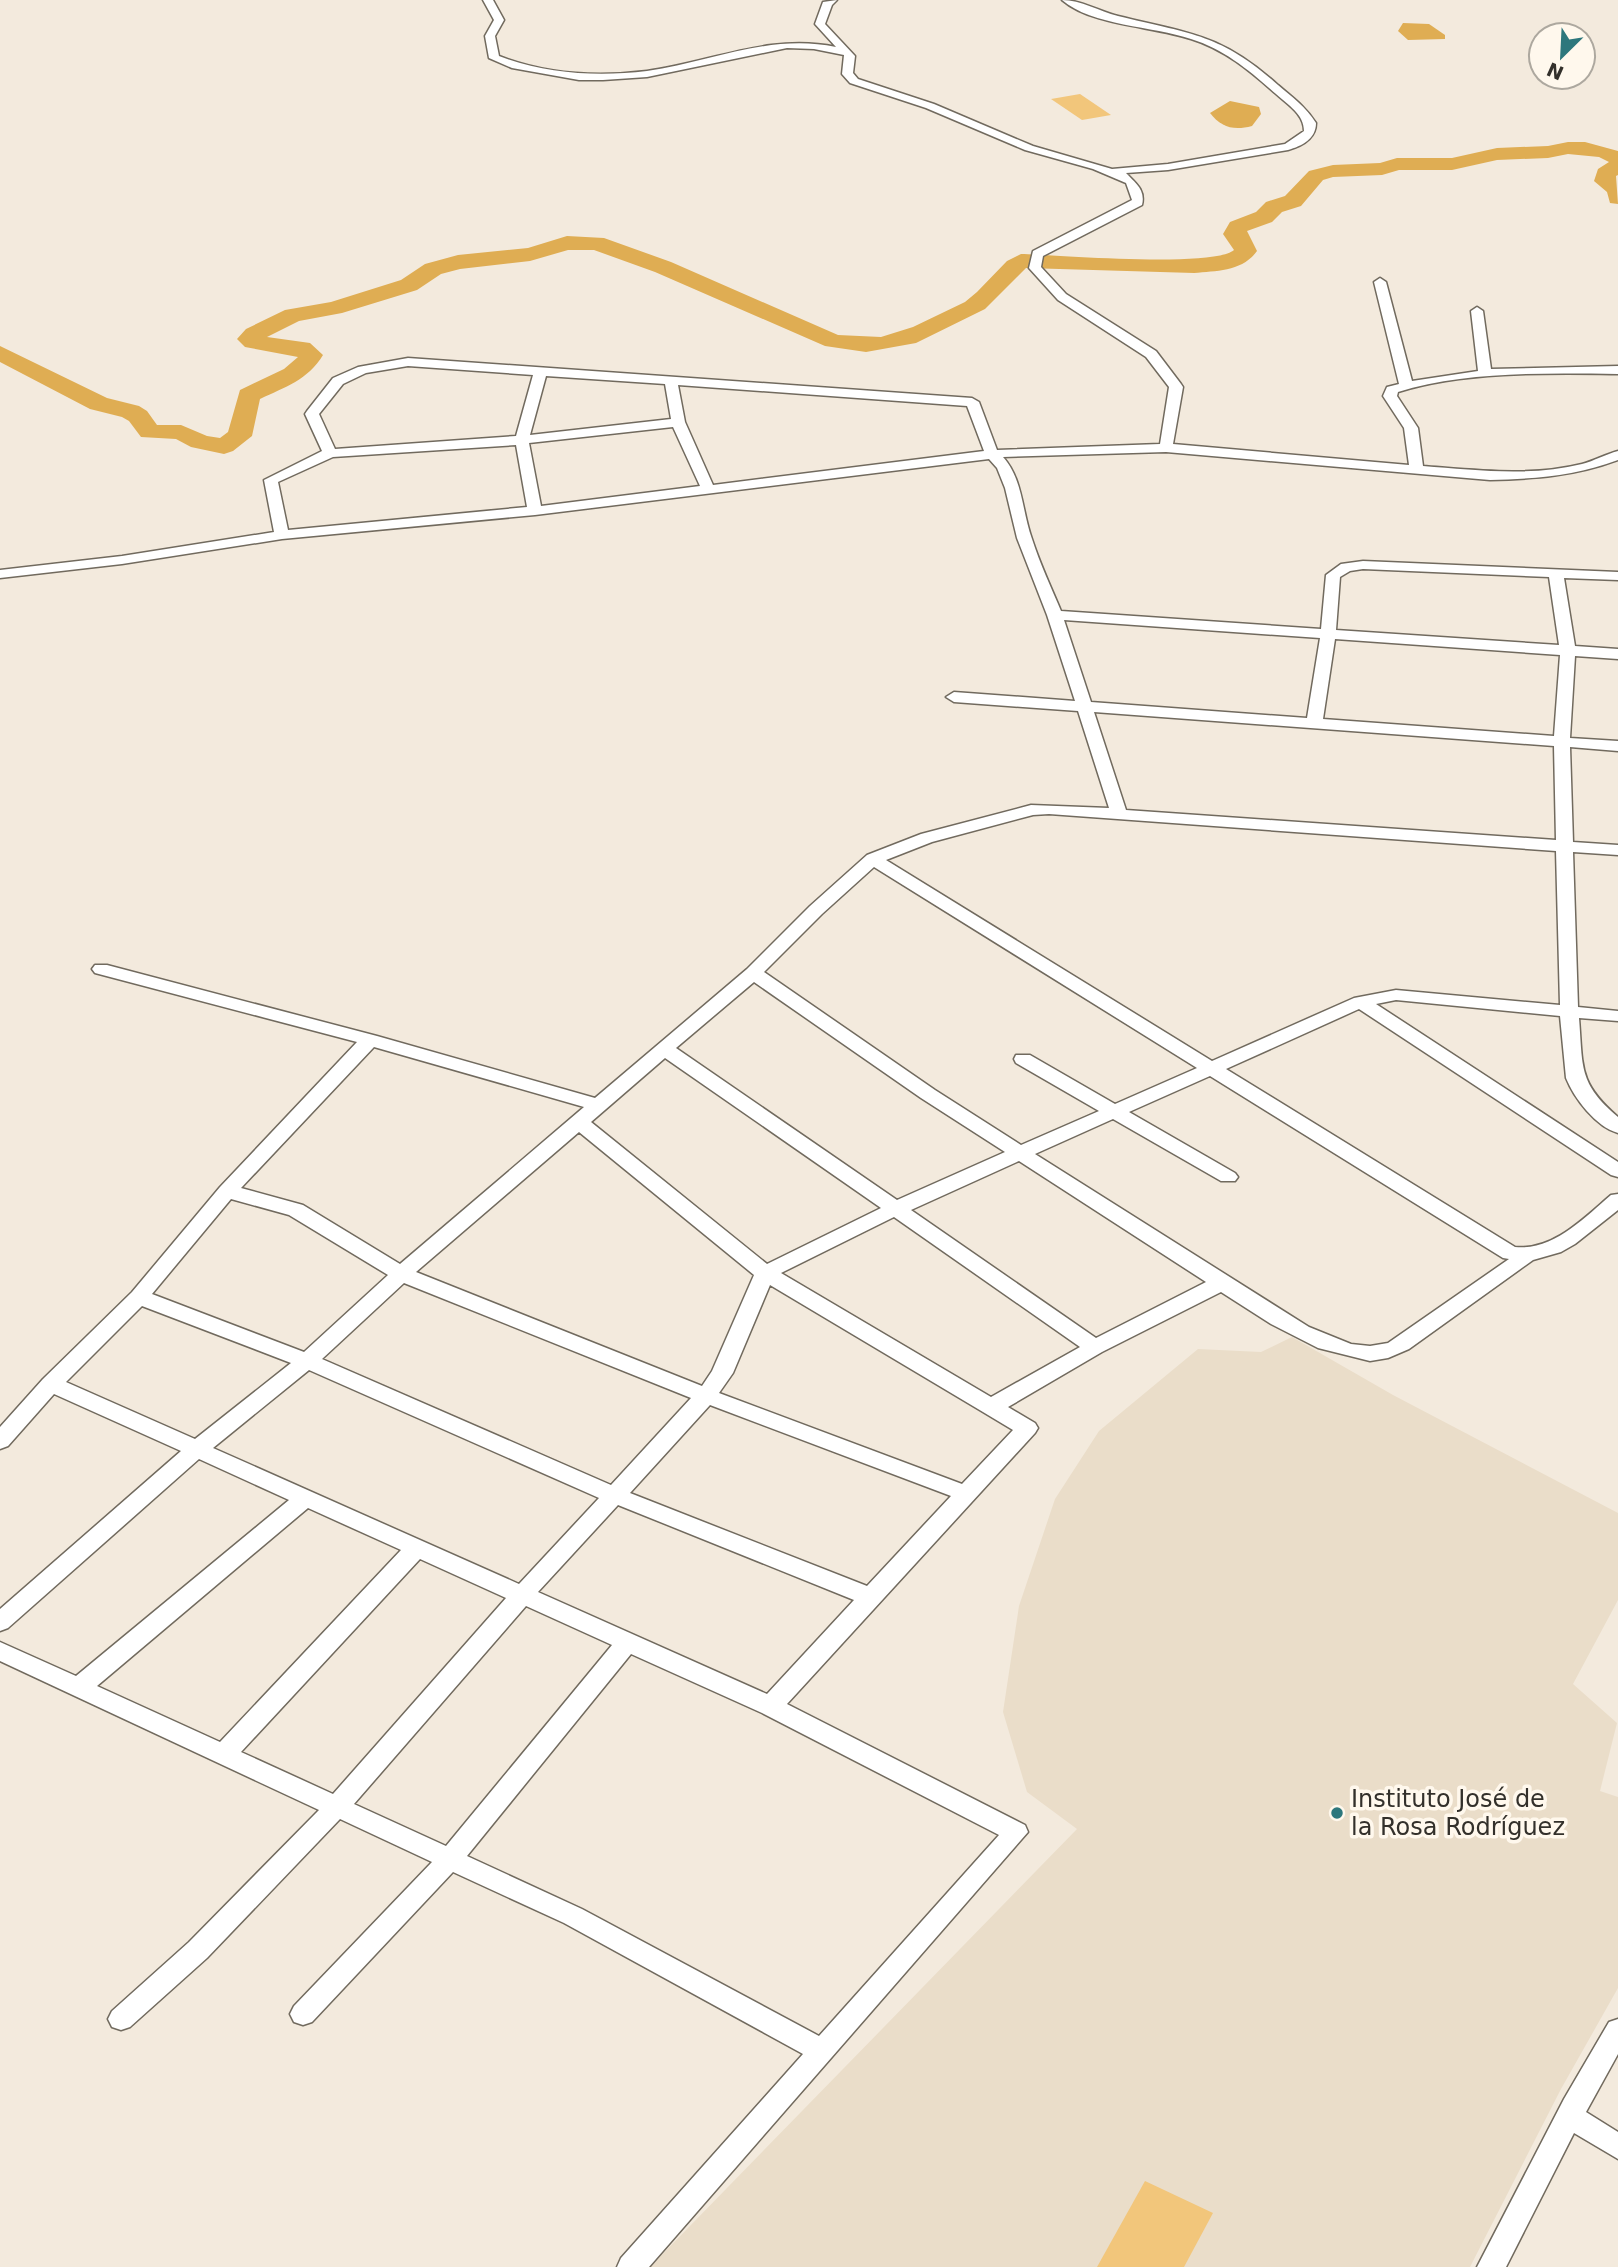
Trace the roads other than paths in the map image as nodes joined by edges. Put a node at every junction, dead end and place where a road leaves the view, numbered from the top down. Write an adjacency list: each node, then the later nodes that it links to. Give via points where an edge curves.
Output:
1 (488, 0): 5 (street, via 499,20 489,36 494,58 579,77 647,74)
2 (832, 0): 4 (street, via 820,24)
3 (1067, 0): 7 (street, via 1209,41 1245,62 1310,123 1310,132 1288,147 1168,167 1117,170)
4 (824, 29): 5 (street); 6 (street)
5 (802, 46): 6 (street)
6 (847, 53): 7 (street, via 847,74 853,81)
7 (1130, 181): 17 (street, via 1138,202 1036,261 1062,298 1151,354 1177,387)
8 (1380, 282): 14 (street)
9 (1477, 311): 12 (street)
10 (541, 370): 13 (street); 16 (street); 18 (street, via 408,362 363,370 338,381 312,414)
11 (1618, 370): 12 (street)
12 (1485, 373): 14 (street)
13 (671, 381): 15 (street); 19 (street, via 972,402)
14 (1406, 385): 21 (street, via 1392,390 1390,396 1411,428)
15 (678, 422): 16 (street); 22 (street)
16 (522, 440): 18 (street); 23 (street)
17 (1166, 448): 19 (street); 21 (street)
18 (330, 453): 24 (street, via 271,480)
19 (992, 454): 22 (street); 28 (street, via 1004,467 1024,538)
20 (1618, 455): 21 (street, via 1585,468 1529,475)
21 (1416, 469)
22 (709, 491): 23 (street)
23 (535, 511): 24 (street)
24 (282, 535): 26 (street)
25 (1556, 573): 27 (street); 29 (street, via 1346,567 1333,575); 30 (street)
26 (0, 575)
27 (1618, 576)
28 (1055, 615): 29 (street); 33 (street)
29 (1328, 634): 30 (street); 34 (street)
30 (1568, 650): 31 (street); 35 (street)
31 (1618, 654)
32 (954, 696): 33 (street)
33 (1086, 706): 34 (street); 37 (street)
34 (1314, 724): 35 (street)
35 (1562, 742): 36 (street); 38 (street)
36 (1618, 746)
37 (1119, 813): 38 (street); 40 (street, via 1031,810 927,838)
38 (1564, 845): 39 (street); 44 (street)
39 (1618, 850)
40 (873, 859): 42 (street); 49 (street)
41 (101, 969): 46 (street)
42 (753, 973): 47 (street); 54 (street)
43 (1360, 1002): 44 (street, via 1396,995); 49 (street); 55 (street)
44 (1569, 1011): 45 (street); 53 (street, via 1578,1087)
45 (1618, 1016)
46 (370, 1040): 50 (street); 57 (street)
47 (664, 1048): 50 (street); 59 (street)
48 (1023, 1059): 51 (street)
49 (1210, 1069): 51 (street); 60 (street, via 1510,1253)
50 (597, 1105): 52 (street)
51 (1114, 1111): 54 (street); 56 (street)
52 (579, 1122): 61 (street); 62 (street)
53 (1618, 1127)
54 (1020, 1153): 59 (street); 63 (street)
55 (1618, 1171)
56 (1228, 1177)
57 (227, 1191): 62 (street, via 296,1210); 64 (street)
58 (1618, 1200): 60 (street, via 1544,1253)
59 (895, 1209): 61 (street); 65 (street)
60 (1525, 1257): 63 (street, via 1400,1345 1376,1354 1303,1332)
61 (765, 1273): 68 (street, via 722,1373); 69 (street)
62 (401, 1274): 66 (street); 68 (street)
63 (1222, 1283): 65 (street)
64 (139, 1297): 66 (street); 67 (street)
65 (1095, 1347): 69 (street)
66 (307, 1361): 71 (street); 73 (street)
67 (51, 1384): 70 (street); 71 (street)
68 (706, 1396): 72 (street); 73 (street)
69 (991, 1407): 72 (street, via 1025,1426 1026,1431)
70 (0, 1441)
71 (197, 1449): 74 (street); 78 (street)
72 (967, 1494): 77 (street)
73 (614, 1495): 76 (street); 77 (street)
74 (305, 1499): 75 (street); 81 (street)
75 (415, 1549): 76 (street); 83 (street)
76 (522, 1594): 79 (street); 84 (street)
77 (870, 1597): 82 (street)
78 (0, 1622)
79 (627, 1643): 82 (street); 85 (street)
80 (0, 1651): 81 (street)
81 (78, 1688): 83 (street)
82 (770, 1706): 89 (street, via 1016,1832)
83 (224, 1754): 84 (street)
84 (337, 1807): 85 (street); 87 (street, via 198,1951)
85 (450, 1859): 86 (street); 89 (street, via 573,1916)
86 (303, 2014)
87 (121, 2019)
88 (1618, 2030): 90 (street)
89 (823, 2051): 92 (street)
90 (1570, 2116): 91 (street); 93 (street)
91 (1618, 2147)
92 (631, 2267)
93 (1492, 2267)

